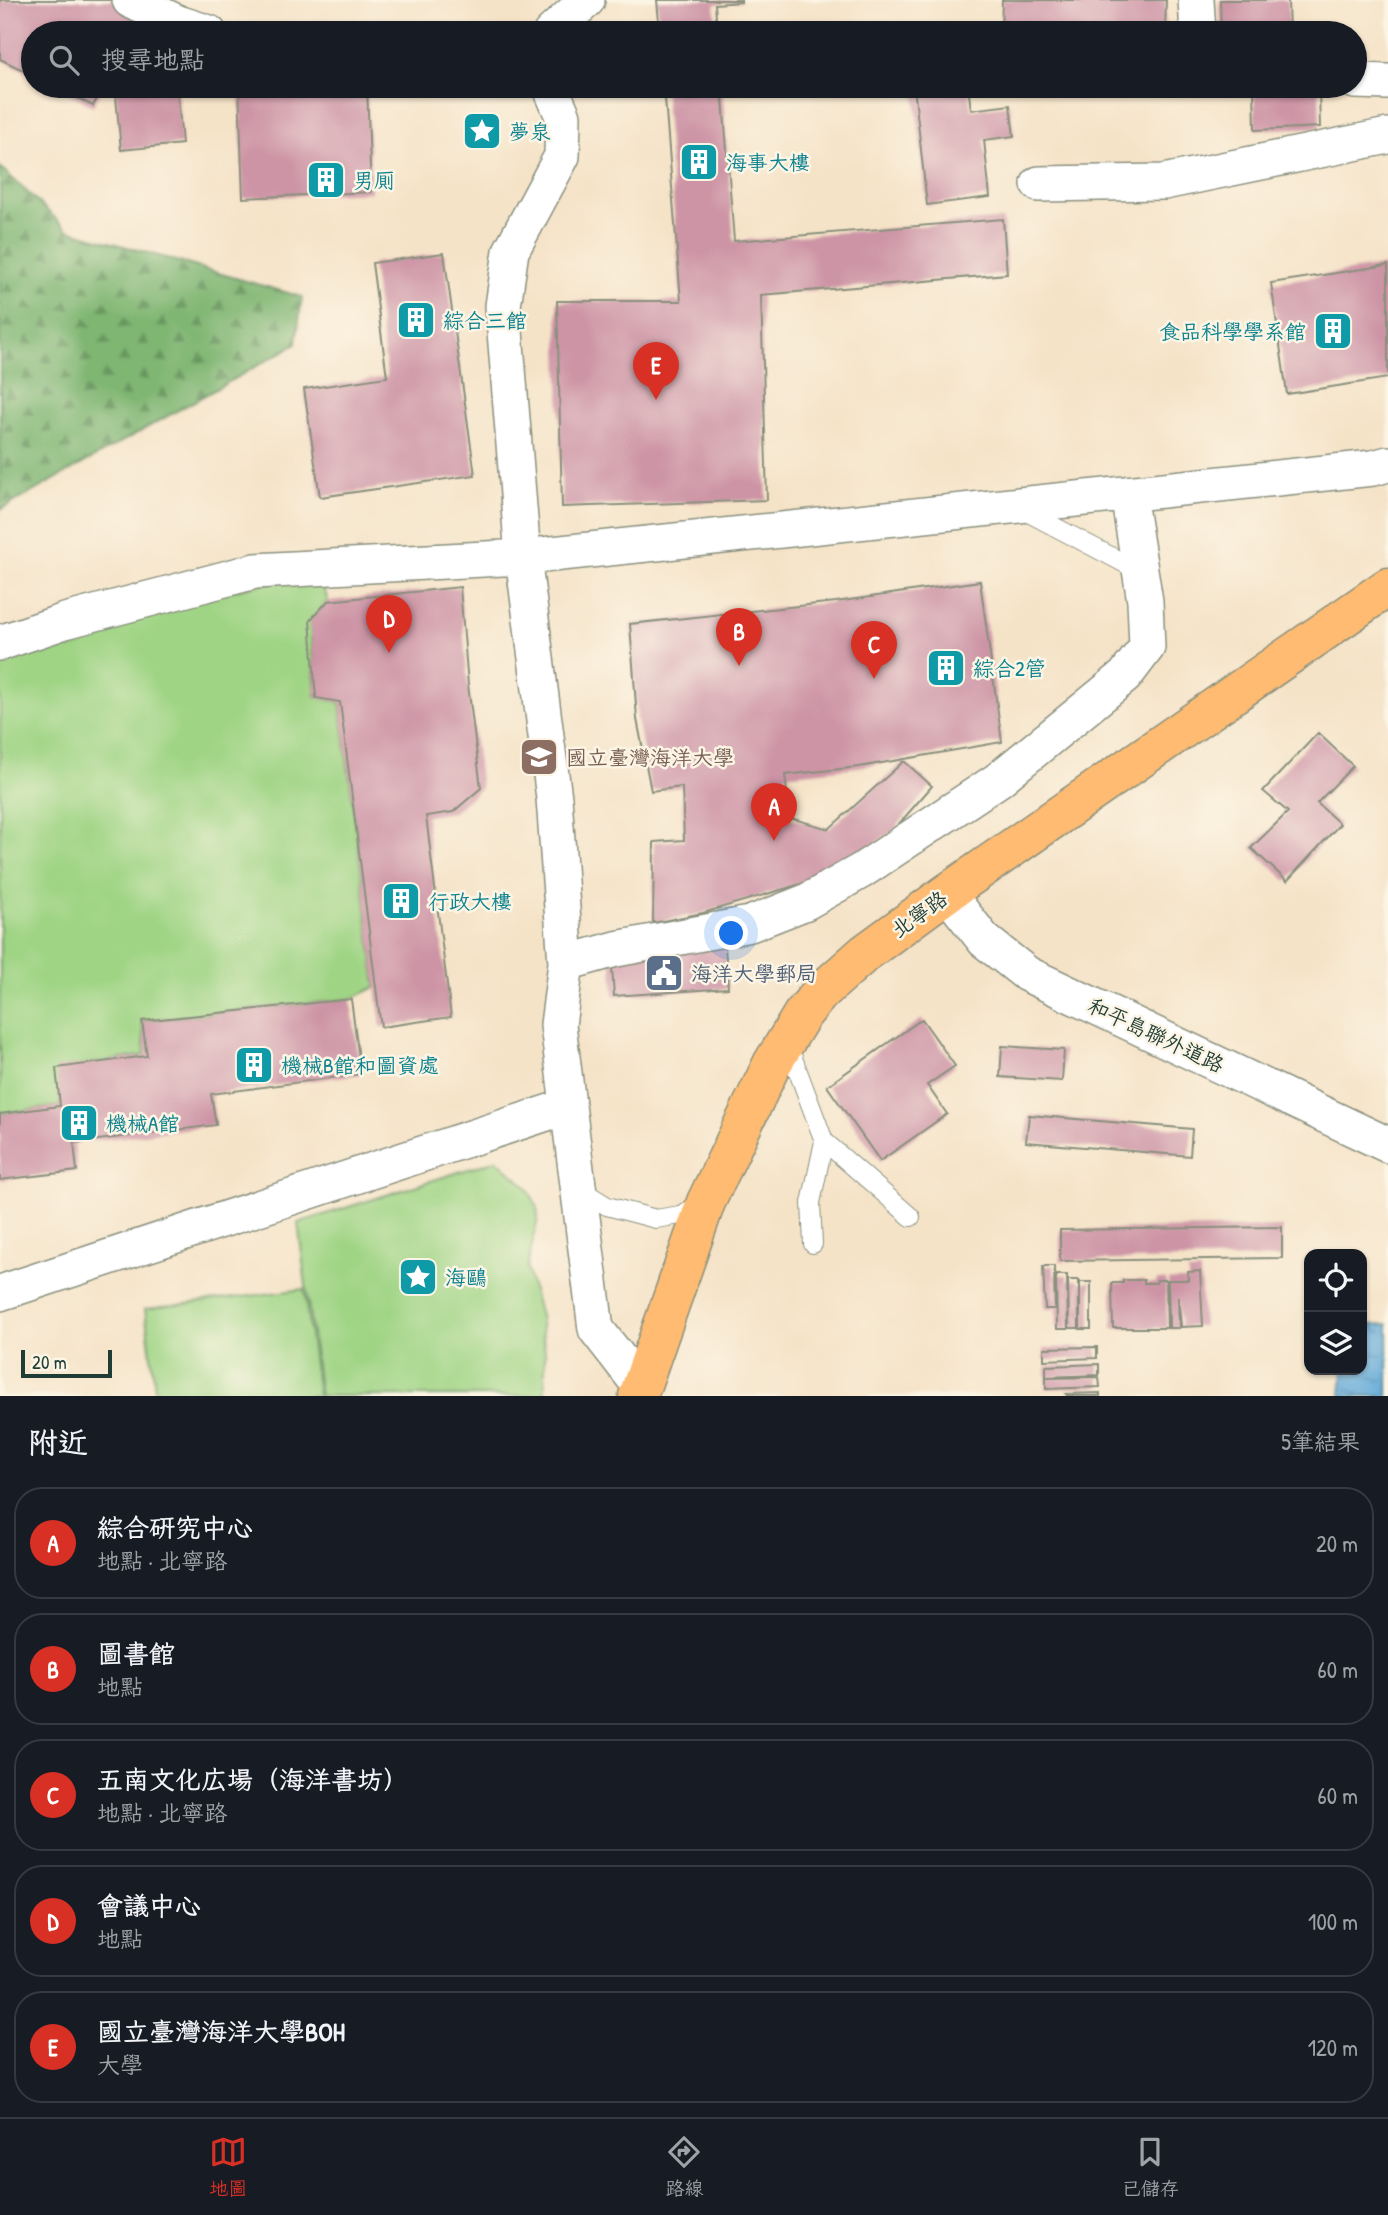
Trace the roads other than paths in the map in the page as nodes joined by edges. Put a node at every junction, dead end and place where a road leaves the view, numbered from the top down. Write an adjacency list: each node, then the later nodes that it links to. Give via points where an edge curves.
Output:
1 (130, 0): 4 (street)
2 (587, 0): 5 (street)
3 (1196, 0): 6 (street)
4 (174, 21)
5 (564, 21)
6 (1197, 21)
7 (1367, 81): 8 (street)
8 (1388, 82)
9 (555, 98): 15 (street, via 563,116 562,156 511,251 503,306)
10 (1388, 136): 11 (street, via 1164,182)
11 (1039, 184)
12 (1388, 464): 13 (street)
13 (1128, 494): 14 (street); 16 (street)
14 (1016, 506): 15 (street); 16 (lane)
15 (523, 558): 18 (street, via 255,571 65,621); 20 (street, via 554,798)
16 (1139, 571): 20 (street, via 1146,601 1147,647 1125,676 998,780 806,902 750,924)
17 (1388, 587): 19 (main road, 北寧路)
18 (0, 643)
19 (947, 893): 21 (main road, 北寧路, via 840,974); 24 (street, 和平島聯外道路, via 984,940 1027,974)
20 (566, 963): 22 (street, via 558,1025)
21 (786, 1039): 23 (lane); 26 (main road, 北寧路)
22 (568, 1106): 25 (street); 29 (street)
23 (824, 1141): 27 (lane); 28 (lane, via 811,1203)
24 (1388, 1145)
25 (577, 1180): 26 (lane, via 607,1206 656,1219 680,1215); 30 (street, via 596,1329)
26 (706, 1202): 30 (main road, 北寧路)
27 (911, 1217)
28 (813, 1244)
29 (0, 1293)
30 (640, 1392)

